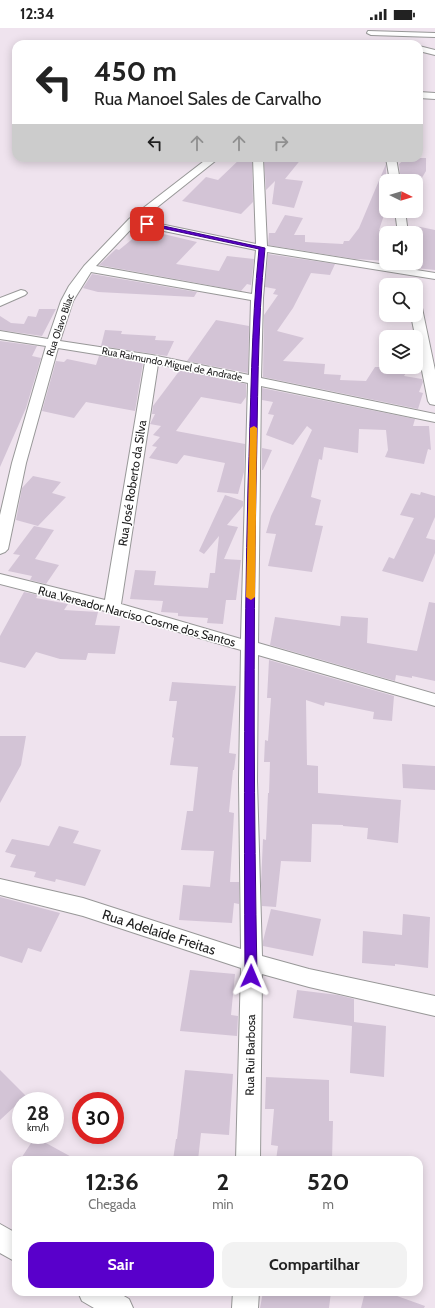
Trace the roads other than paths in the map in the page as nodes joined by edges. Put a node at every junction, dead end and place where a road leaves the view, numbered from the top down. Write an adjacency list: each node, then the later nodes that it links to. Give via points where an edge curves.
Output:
1 (372, 34): 2 (street); 3 (street)
2 (435, 35)
3 (393, 40)
4 (423, 49): 5 (street)
5 (435, 53)
6 (423, 95): 7 (street)
7 (435, 96)
8 (209, 162): 12 (street, Rua Olavo Bilac)
9 (258, 162): 13 (street, Rua Rui Barbosa)
10 (392, 162): 11 (street)
11 (394, 174)
12 (133, 221): 13 (street); 15 (street, Rua Olavo Bilac)
13 (262, 248): 14 (street); 19 (street, Rua Rui Barbosa)
14 (379, 263)
15 (88, 268): 19 (street); 23 (street, Rua Olavo Bilac, via 67,301)
16 (417, 270): 17 (street)
17 (435, 276)
18 (21, 293): 20 (street)
19 (257, 298): 25 (street, Rua Rui Barbosa)
20 (0, 302)
21 (419, 322): 26 (street)
22 (1, 335): 23 (street, Rua Raimundo Miguel de Andrade)
23 (53, 342): 24 (street, Rua Raimundo Miguel de Andrade); 28 (street, Rua Olavo Bilac, via 19,463)
24 (152, 359): 25 (street, Rua Raimundo Miguel de Andrade); 30 (street, Rua José Roberto da Silva)
25 (255, 379): 27 (street, Rua Raimundo Miguel de Andrade); 31 (street, Rua Rui Barbosa)
26 (435, 401)
27 (435, 418)
28 (0, 549)
29 (0, 579): 30 (street, Rua Vereador Narciso Cosme dos Santos)
30 (112, 608): 31 (street, Rua Vereador Narciso Cosme dos Santos)
31 (250, 648): 32 (street, Rua Vereador Narciso Cosme dos Santos); 34 (street, Rua Rui Barbosa, via 248,781)
32 (435, 700)
33 (0, 887): 34 (street, Rua Adelaíde Freitas, via 83,907)
34 (252, 962): 35 (street, Rua Adelaíde Freitas, via 309,978); 36 (street, Rua Rui Barbosa)
35 (435, 1006)
36 (248, 1156)
37 (0, 1237): 38 (street)
38 (12, 1246)
39 (98, 1296): 41 (street)
40 (246, 1296): 42 (street)
41 (120, 1308)
42 (245, 1308)

